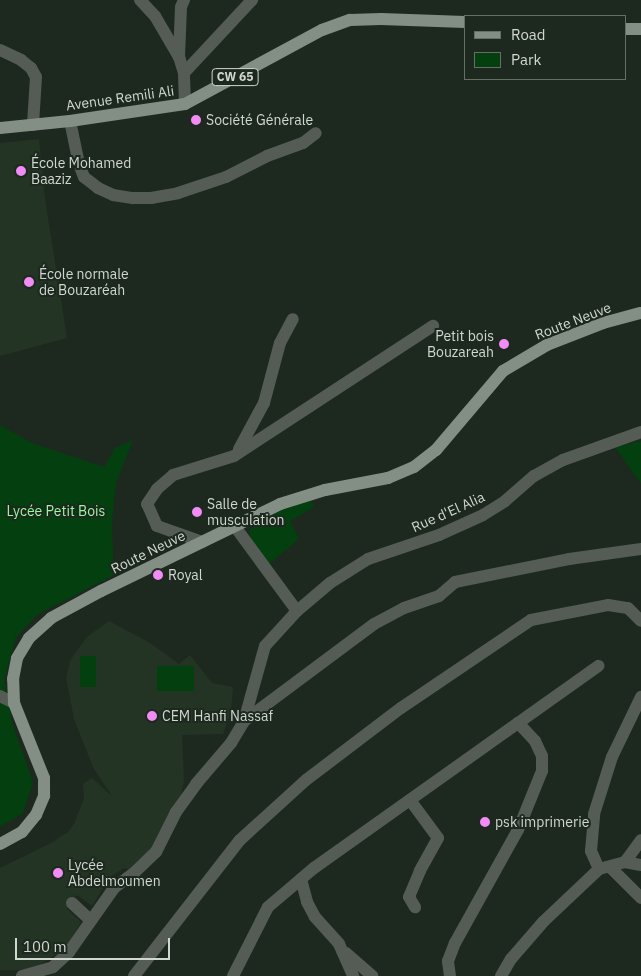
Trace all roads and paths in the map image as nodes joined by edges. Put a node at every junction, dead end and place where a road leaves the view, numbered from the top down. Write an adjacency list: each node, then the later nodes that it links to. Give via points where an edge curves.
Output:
1 (140, 0): 8 (street, via 155,16)
2 (184, 0): 8 (street)
3 (252, 0): 9 (street)
4 (463, 22): 10 (main road, Avenue Remili Ali / CW 65, via 350,20 322,30)
5 (626, 28): 6 (main road)
6 (641, 29)
7 (0, 50): 12 (street, via 21,60 36,77)
8 (179, 58): 9 (street)
9 (184, 73): 10 (street)
10 (185, 104): 11 (main road, Avenue Remili Ali / CW 65)
11 (70, 121): 12 (main road, Avenue Remili Ali / CW 65); 14 (street, via 84,177 113,195 133,198 178,193 226,177 267,156 303,143)
12 (33, 125): 13 (main road, Avenue Remili Ali / CW 65)
13 (0, 128)
14 (316, 133)
15 (641, 313): 20 (main road, Route Neuve, via 603,323 547,345 503,371 436,450 414,467 388,478 325,490 280,504)
16 (293, 319): 19 (street, via 280,343 264,403 250,434)
17 (433, 326): 19 (street)
18 (641, 432): 23 (street, Rue d'El Alia, via 563,460 534,476 483,515 439,535 368,559 330,583)
19 (234, 456): 21 (street, via 173,475 157,489 147,504 157,526)
20 (236, 528): 21 (main road, Route Neuve); 23 (street)
21 (202, 542): 28 (main road, Route Neuve, via 51,618 28,638 17,658 13,679)
22 (641, 549): 29 (street, via 569,559 455,582 439,596 404,608 374,624)
23 (297, 611): 29 (street, Rue d'El Alia, via 265,646)
24 (641, 621): 44 (street, via 628,608 608,605 531,620 401,708 306,780 240,840)
25 (598, 666): 30 (street)
26 (0, 696): 28 (street)
27 (641, 697): 36 (street, via 612,757 594,814 591,851)
28 (14, 703): 33 (main road, Route Neuve, via 44,778 44,796 36,815 22,832)
29 (244, 721): 41 (street, via 231,743 176,812 156,852 114,888)
30 (518, 722): 31 (street); 48 (street, via 535,740 542,756 542,771 518,830 455,943 448,961)
31 (410, 800): 37 (street); 40 (street, via 438,838 409,897)
32 (641, 840): 34 (street)
33 (0, 844)
34 (625, 862): 35 (street); 36 (street)
35 (641, 865)
36 (604, 868): 38 (street); 49 (street, via 543,922 511,959)
37 (301, 879): 42 (street, via 307,902); 45 (street, via 268,907)
38 (641, 898)
39 (72, 902): 41 (street)
40 (415, 907)
41 (90, 920): 43 (street, via 69,952 53,967)
42 (342, 950): 46 (street); 47 (street)
43 (22, 976)
44 (134, 976)
45 (233, 976)
46 (353, 976)
47 (372, 976)
48 (450, 976)
49 (501, 976)

